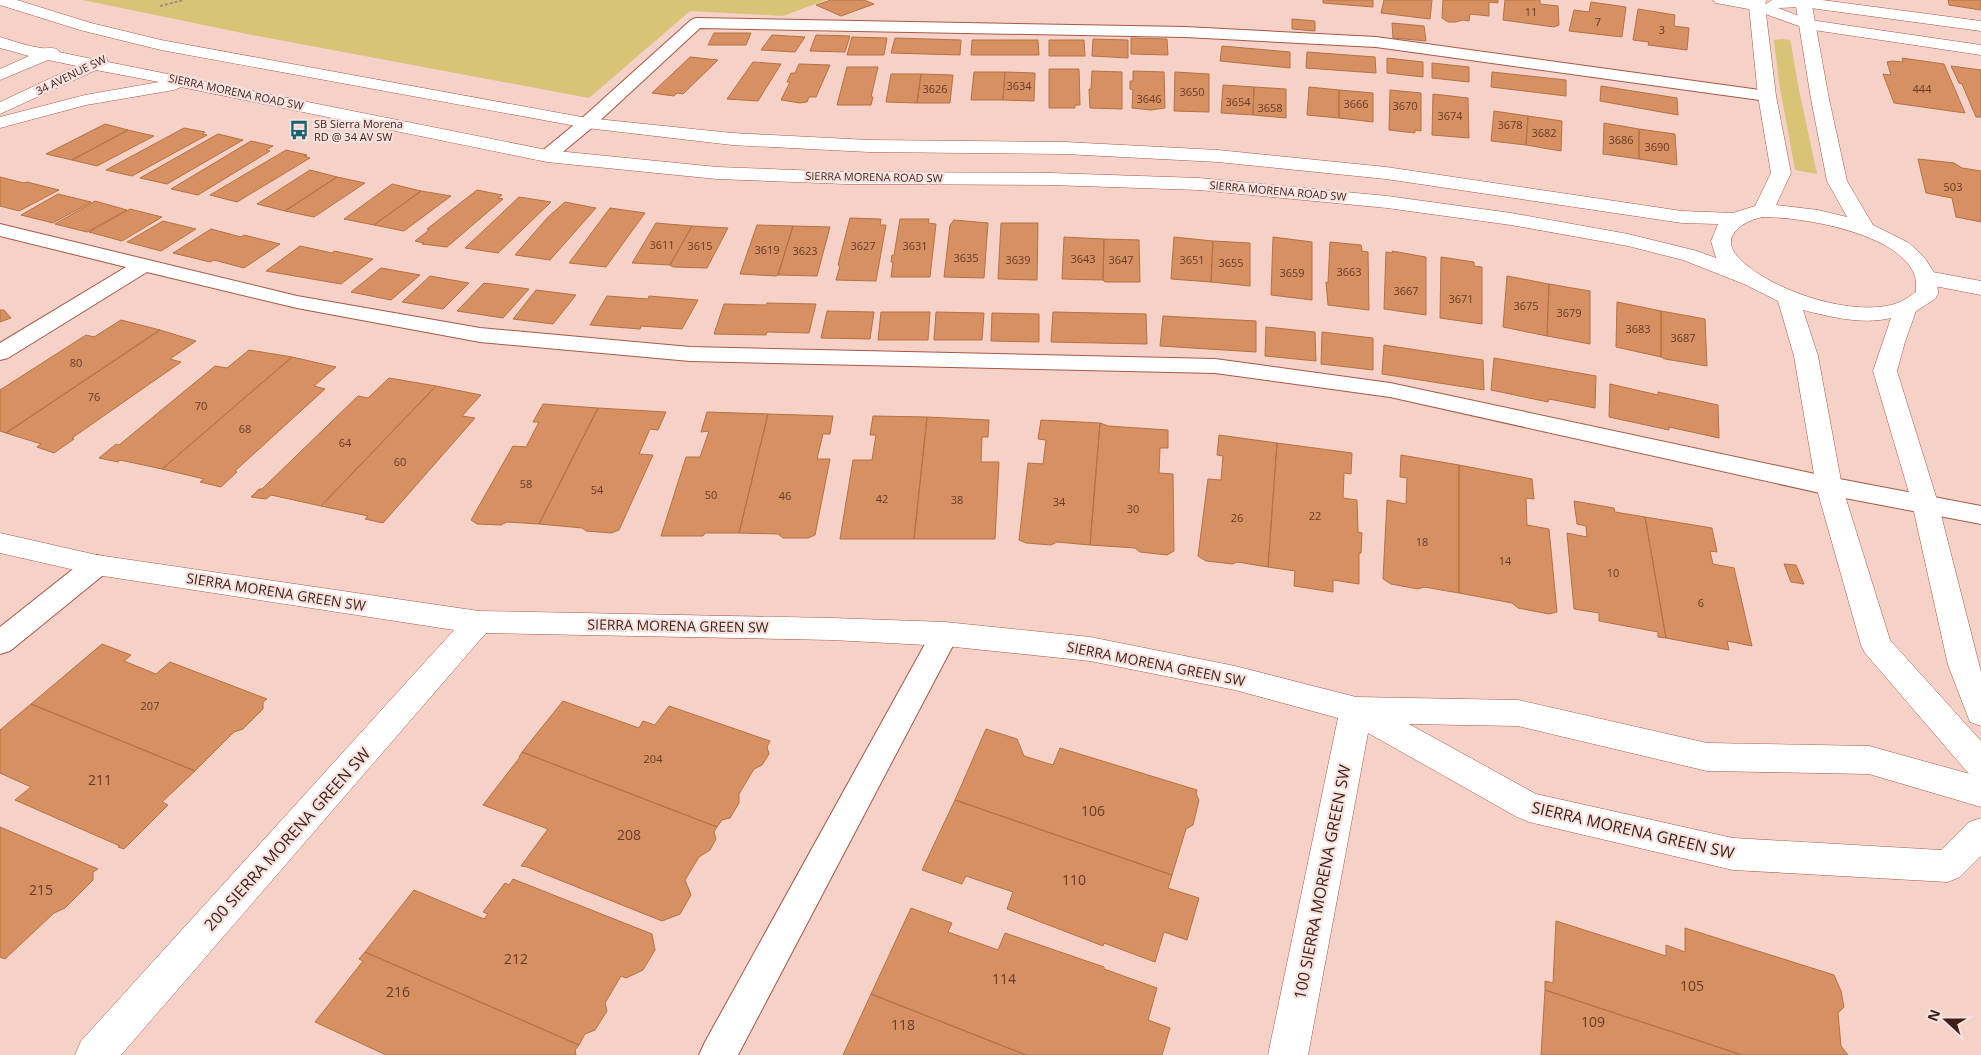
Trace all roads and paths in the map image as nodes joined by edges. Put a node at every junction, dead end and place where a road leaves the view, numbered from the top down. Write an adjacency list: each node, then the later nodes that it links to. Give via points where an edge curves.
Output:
1 (1, 0): 7 (street)
2 (1721, 0): 4 (street)
3 (1803, 1): 4 (street); 5 (street); 6 (street)
4 (1758, 3): 5 (street); 15 (street)
5 (1806, 24): 10 (street); 23 (street, via 1837,181)
6 (1981, 26)
7 (103, 31): 8 (street); 11 (street, 34 AVENUE SW)
8 (141, 40): 12 (street, 34 AVENUE SW); 18 (street)
9 (0, 42): 11 (street, SIERRA MORENA ROAD SW)
10 (1981, 50)
11 (47, 54): 12 (street, SIERRA MORENA ROAD SW); 13 (street, 34 AVENUE SW)
12 (95, 64): 14 (street, SIERRA MORENA ROAD SW); 16 (street, 34 AVENUE SW)
13 (0, 75)
14 (189, 83): 17 (street, via 85,100); 19 (street, SIERRA MORENA ROAD SW)
15 (1767, 96): 18 (lane, via 1376,42 1185,32 696,23); 20 (street, via 1781,173)
16 (0, 109)
17 (0, 123)
18 (588, 123): 19 (lane); 21 (street, via 732,139 869,146 1065,148 1218,156 1386,173 1682,217)
19 (547, 156): 26 (street, SIERRA MORENA ROAD SW, via 718,173 846,178 1050,178 1199,184 1388,202 1512,219 1628,240 1690,255)
20 (1763, 211): 21 (street); 23 (street, via 1802,212)
21 (1736, 219): 26 (street, via 1723,230 1721,244 1729,261)
22 (0, 230): 24 (lane)
23 (1866, 230): 25 (street, via 1903,250 1917,262)
24 (143, 265): 30 (lane); 31 (lane, via 297,302 480,335 690,354 1225,368 1390,390)
25 (1927, 278): 27 (street); 29 (street, via 1926,294)
26 (1750, 279): 28 (street)
27 (1981, 288)
28 (1788, 297): 29 (street, via 1847,312 1890,313); 31 (street, via 1806,356)
29 (1906, 309): 32 (street, via 1885,371)
30 (0, 353)
31 (1829, 486): 32 (lane); 41 (street, via 1876,645)
32 (1925, 503): 33 (lane); 40 (street, via 1964,665)
33 (1981, 515)
34 (0, 543): 35 (street, SIERRA MORENA GREEN SW)
35 (98, 565): 36 (street, SIERRA MORENA GREEN SW); 38 (lane)
36 (479, 622): 37 (street, SIERRA MORENA GREEN SW); 44 (street, 200 SIERRA MORENA GREEN SW)
37 (945, 634): 39 (street, SIERRA MORENA GREEN SW, via 1090,649 1235,678); 45 (lane)
38 (0, 643)
39 (1356, 710): 42 (street, SIERRA MORENA GREEN SW, via 1518,713 1707,757 1869,760); 43 (street, SIERRA MORENA GREEN SW, via 1529,807 1733,854 1948,866); 46 (street, 100 SIERRA MORENA GREEN SW)
40 (1981, 713)
41 (1981, 764)
42 (1981, 792)
43 (1981, 833)
44 (95, 1055)
45 (718, 1055)
46 (1288, 1055)

